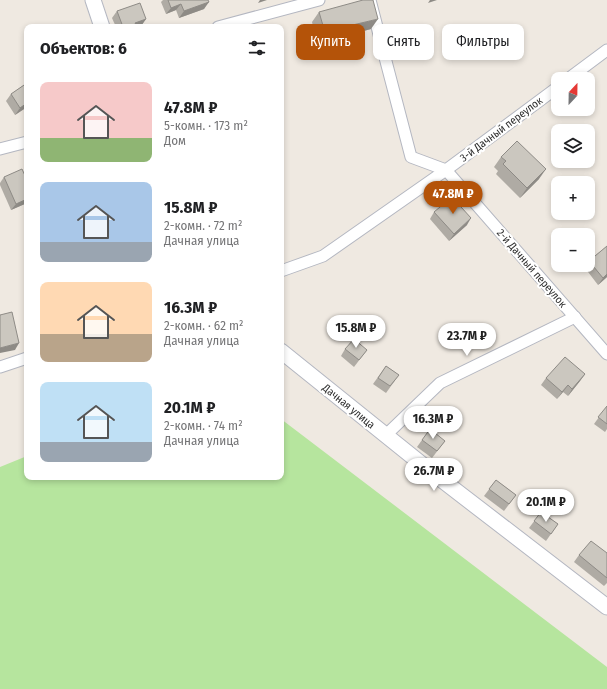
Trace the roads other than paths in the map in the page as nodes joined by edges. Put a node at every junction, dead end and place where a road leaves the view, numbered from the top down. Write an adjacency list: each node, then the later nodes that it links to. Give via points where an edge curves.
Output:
1 (93, 0): 4 (street)
2 (319, 0): 5 (street)
3 (370, 0): 11 (street, 2-й Дачный переулок, via 411,157)
4 (101, 24)
5 (229, 24)
6 (607, 50): 7 (street)
7 (577, 72)
8 (551, 92): 11 (street, 3-й Дачный переулок)
9 (24, 143): 10 (street)
10 (0, 148)
11 (446, 170): 12 (street, 3-й Дачный переулок, via 323,256); 13 (street, 2-й Дачный переулок)
12 (284, 270)
13 (574, 317): 15 (street, 2-й Дачный переулок); 18 (street, via 440,383)
14 (284, 353): 18 (street, Дачная улица)
15 (607, 354)
16 (24, 359): 17 (street)
17 (0, 367)
18 (386, 435): 19 (street, Дачная улица)
19 (607, 607)

